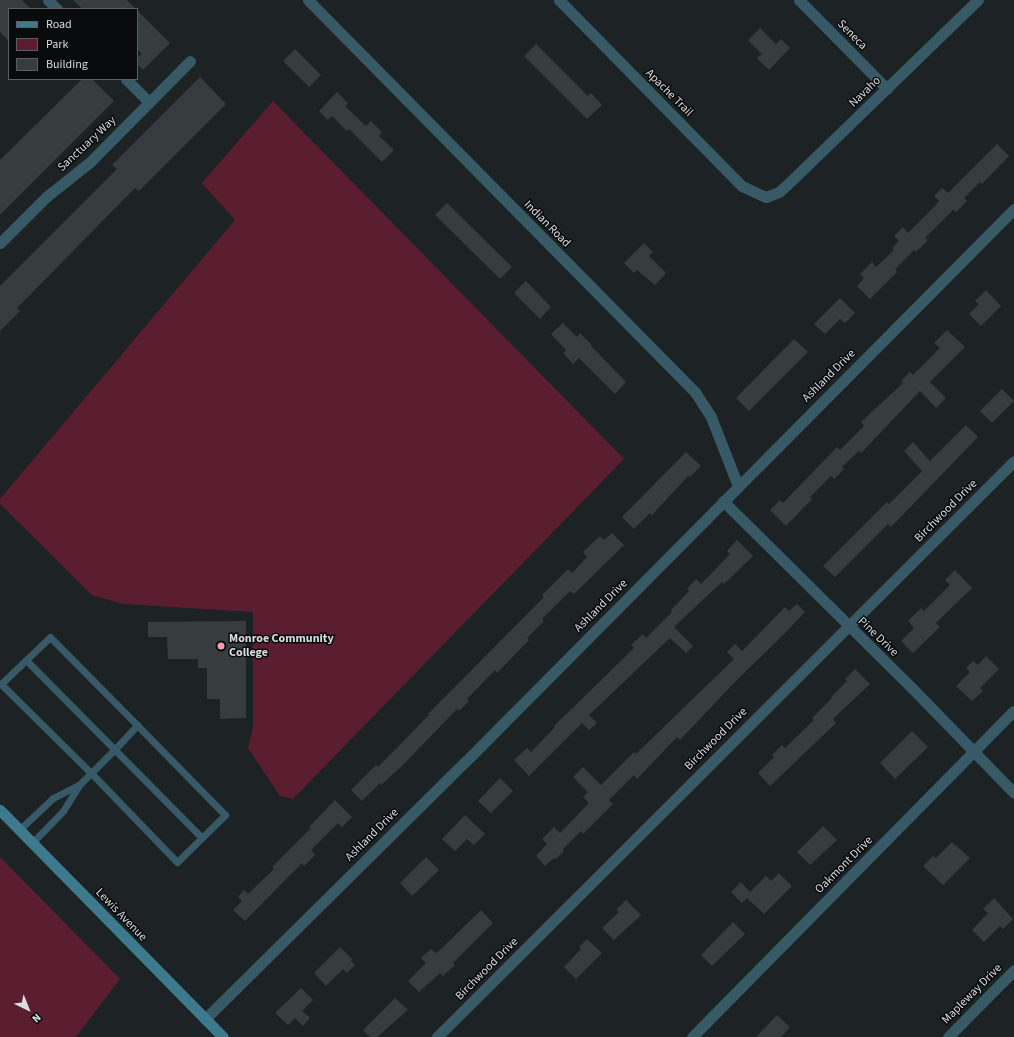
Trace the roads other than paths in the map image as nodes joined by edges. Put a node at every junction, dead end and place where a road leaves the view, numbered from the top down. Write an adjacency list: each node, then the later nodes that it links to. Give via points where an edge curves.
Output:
1 (48, 0): 6 (street)
2 (308, 0): 15 (street, Indian Road, via 695,392 711,417)
3 (559, 0): 11 (street, Apache Trail, via 742,186)
4 (799, 0): 9 (street, Seneca)
5 (978, 0): 9 (street, Navaho)
6 (56, 8)
7 (190, 61): 10 (street, Sanctuary Way)
8 (127, 80): 10 (street)
9 (886, 89): 11 (street, Navaho, via 779,192)
10 (149, 102): 13 (street, Sanctuary Way, via 90,162 46,197)
11 (766, 197)
12 (1014, 209): 15 (street, Ashland Drive)
13 (0, 243)
14 (1014, 461): 17 (street, Birchwood Drive)
15 (738, 486): 16 (street, Ashland Drive)
16 (723, 501): 17 (street, Pine Drive); 31 (street, Ashland Drive)
17 (848, 626): 22 (street, Pine Drive); 33 (street, Birchwood Drive)
18 (26, 660): 20 (lane, via 50,637); 21 (lane); 23 (lane, via 1,684)
19 (1014, 711): 22 (street, Oakmont Drive)
20 (137, 726): 21 (lane); 28 (lane, via 225,815)
21 (115, 749): 23 (lane); 28 (lane)
22 (973, 752): 25 (street, Pine Drive); 34 (street, Oakmont Drive)
23 (91, 773): 24 (lane); 28 (lane, via 177,862)
24 (79, 784): 27 (lane, via 53,798); 29 (lane, via 63,811)
25 (1014, 793)
26 (0, 810): 27 (main road, Lewis Avenue)
27 (19, 830): 29 (main road, Lewis Avenue)
28 (202, 838)
29 (32, 843): 31 (main road, Lewis Avenue)
30 (1014, 970): 35 (street, Mapleway Drive)
31 (205, 1019): 32 (main road, Lewis Avenue)
32 (223, 1037)
33 (438, 1037)
34 (692, 1037)
35 (948, 1037)

